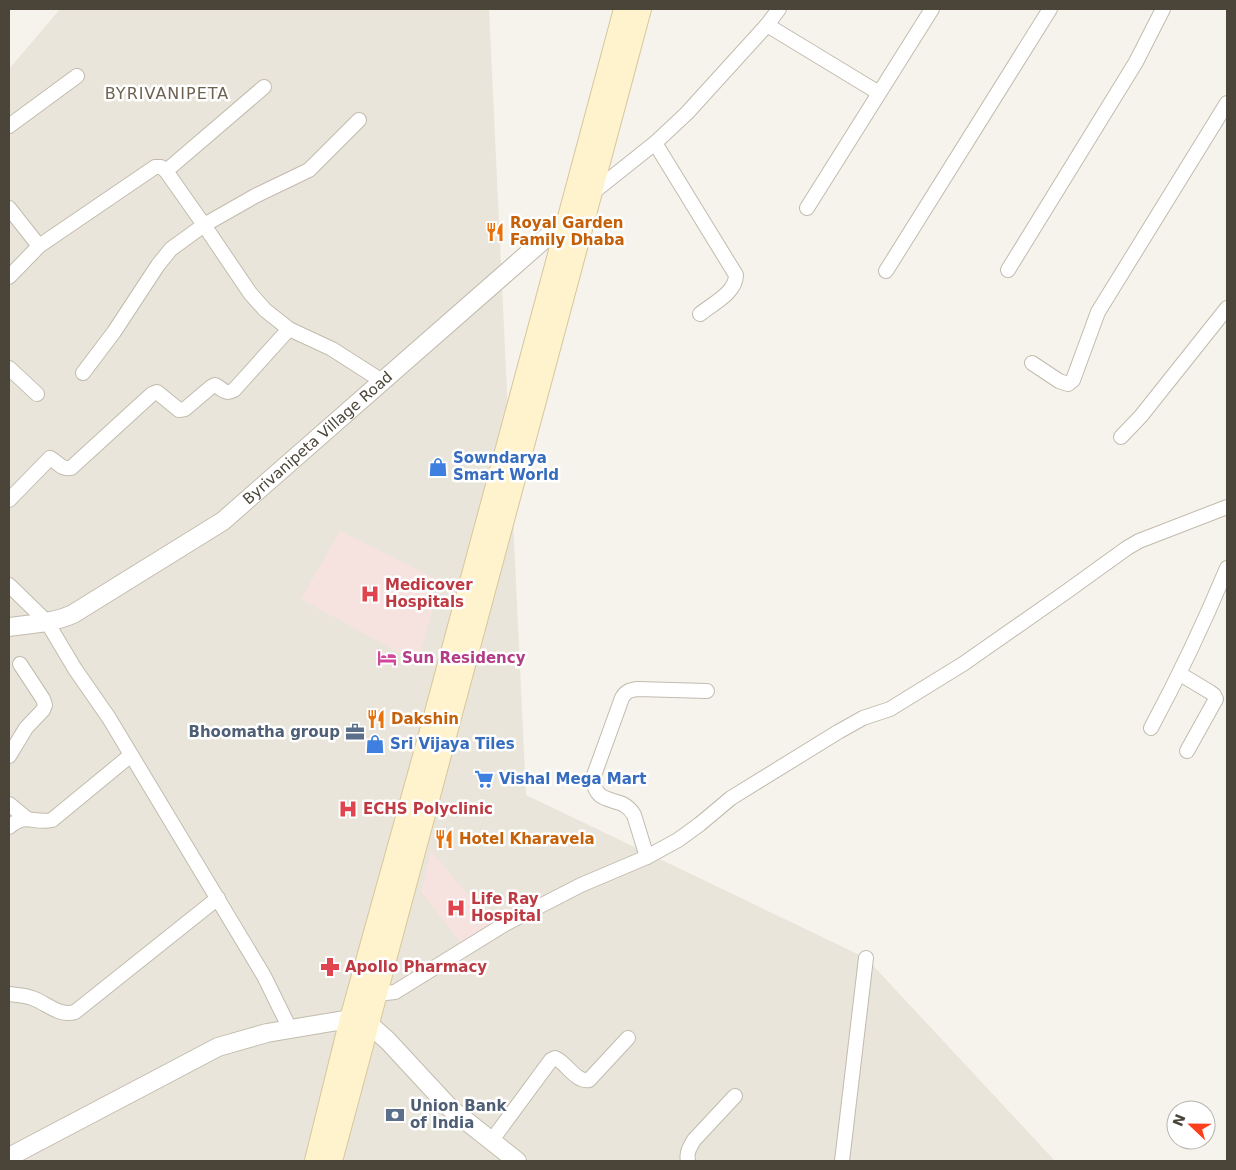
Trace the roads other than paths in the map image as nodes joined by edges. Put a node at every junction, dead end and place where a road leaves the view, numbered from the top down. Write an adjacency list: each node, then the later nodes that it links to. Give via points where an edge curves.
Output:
1 (624, 9): 19 (main road)
2 (640, 9): 16 (main road)
3 (779, 9): 7 (street)
4 (932, 9): 10 (street)
5 (1050, 9): 23 (street)
6 (1163, 9): 22 (street, via 1136,62)
7 (767, 25): 10 (street); 14 (street, via 687,113)
8 (77, 76): 13 (street)
9 (264, 87): 15 (street)
10 (879, 93): 18 (street)
11 (1227, 103): 28 (street, via 1098,312 1073,380 1068,384 1059,381)
12 (359, 120): 20 (street, via 309,170)
13 (9, 126)
14 (655, 143): 16 (street); 26 (street, via 736,275 733,288)
15 (166, 171): 20 (street); 21 (street, via 155,167)
16 (591, 194): 19 (street, Byrivanipeta Village Road); 54 (main road)
17 (9, 208): 21 (street)
18 (806, 208)
19 (568, 218): 31 (street, Byrivanipeta Village Road); 55 (main road, via 430,731)
20 (204, 225): 27 (street, via 250,293); 30 (street, via 171,249)
21 (39, 246): 24 (street)
22 (1008, 270)
23 (886, 271)
24 (9, 277)
25 (1227, 308): 33 (street)
26 (700, 314)
27 (289, 329): 31 (street, via 332,349); 34 (street, via 234,390 226,393 215,385 185,409 179,410 157,392 152,394 71,468 62,468 50,458)
28 (1032, 363)
29 (9, 368): 32 (street)
30 (83, 373)
31 (382, 381): 38 (street, Byrivanipeta Village Road, via 223,521 73,614)
32 (37, 394)
33 (1121, 437)
34 (9, 500)
35 (1227, 507): 50 (street, via 1127,548 963,664 890,709 863,718 830,737 731,798 678,840)
36 (1227, 568): 41 (street)
37 (9, 585): 38 (street)
38 (47, 622): 39 (street, Byrivanipeta Village Road); 45 (street)
39 (9, 627)
40 (20, 664): 46 (street, via 44,705)
41 (1180, 674): 43 (street); 44 (street, via 1216,699)
42 (707, 691): 50 (street, via 638,689 625,693 593,778 597,793 631,809)
43 (1151, 728)
44 (1187, 752)
45 (131, 755): 48 (street, via 52,820); 51 (street)
46 (9, 756)
47 (9, 804): 48 (street)
48 (26, 818): 49 (street)
49 (9, 827)
50 (648, 857): 54 (street, via 581,885 505,924 395,992)
51 (218, 898): 53 (street, via 75,1012 61,1013 30,997); 56 (street, via 264,976)
52 (866, 958): 65 (street)
53 (9, 994)
54 (377, 994): 55 (main road)
55 (360, 1022): 56 (street); 59 (street, via 388,1041 451,1108); 61 (main road); 62 (main road)
56 (290, 1030): 60 (street, via 218,1047)
57 (628, 1038): 59 (street, via 589,1080 580,1079 560,1060 551,1060)
58 (735, 1096): 64 (street, via 694,1140 689,1148)
59 (492, 1140): 63 (street)
60 (9, 1157)
61 (315, 1161)
62 (332, 1161)
63 (517, 1161)
64 (688, 1161)
65 (842, 1161)

